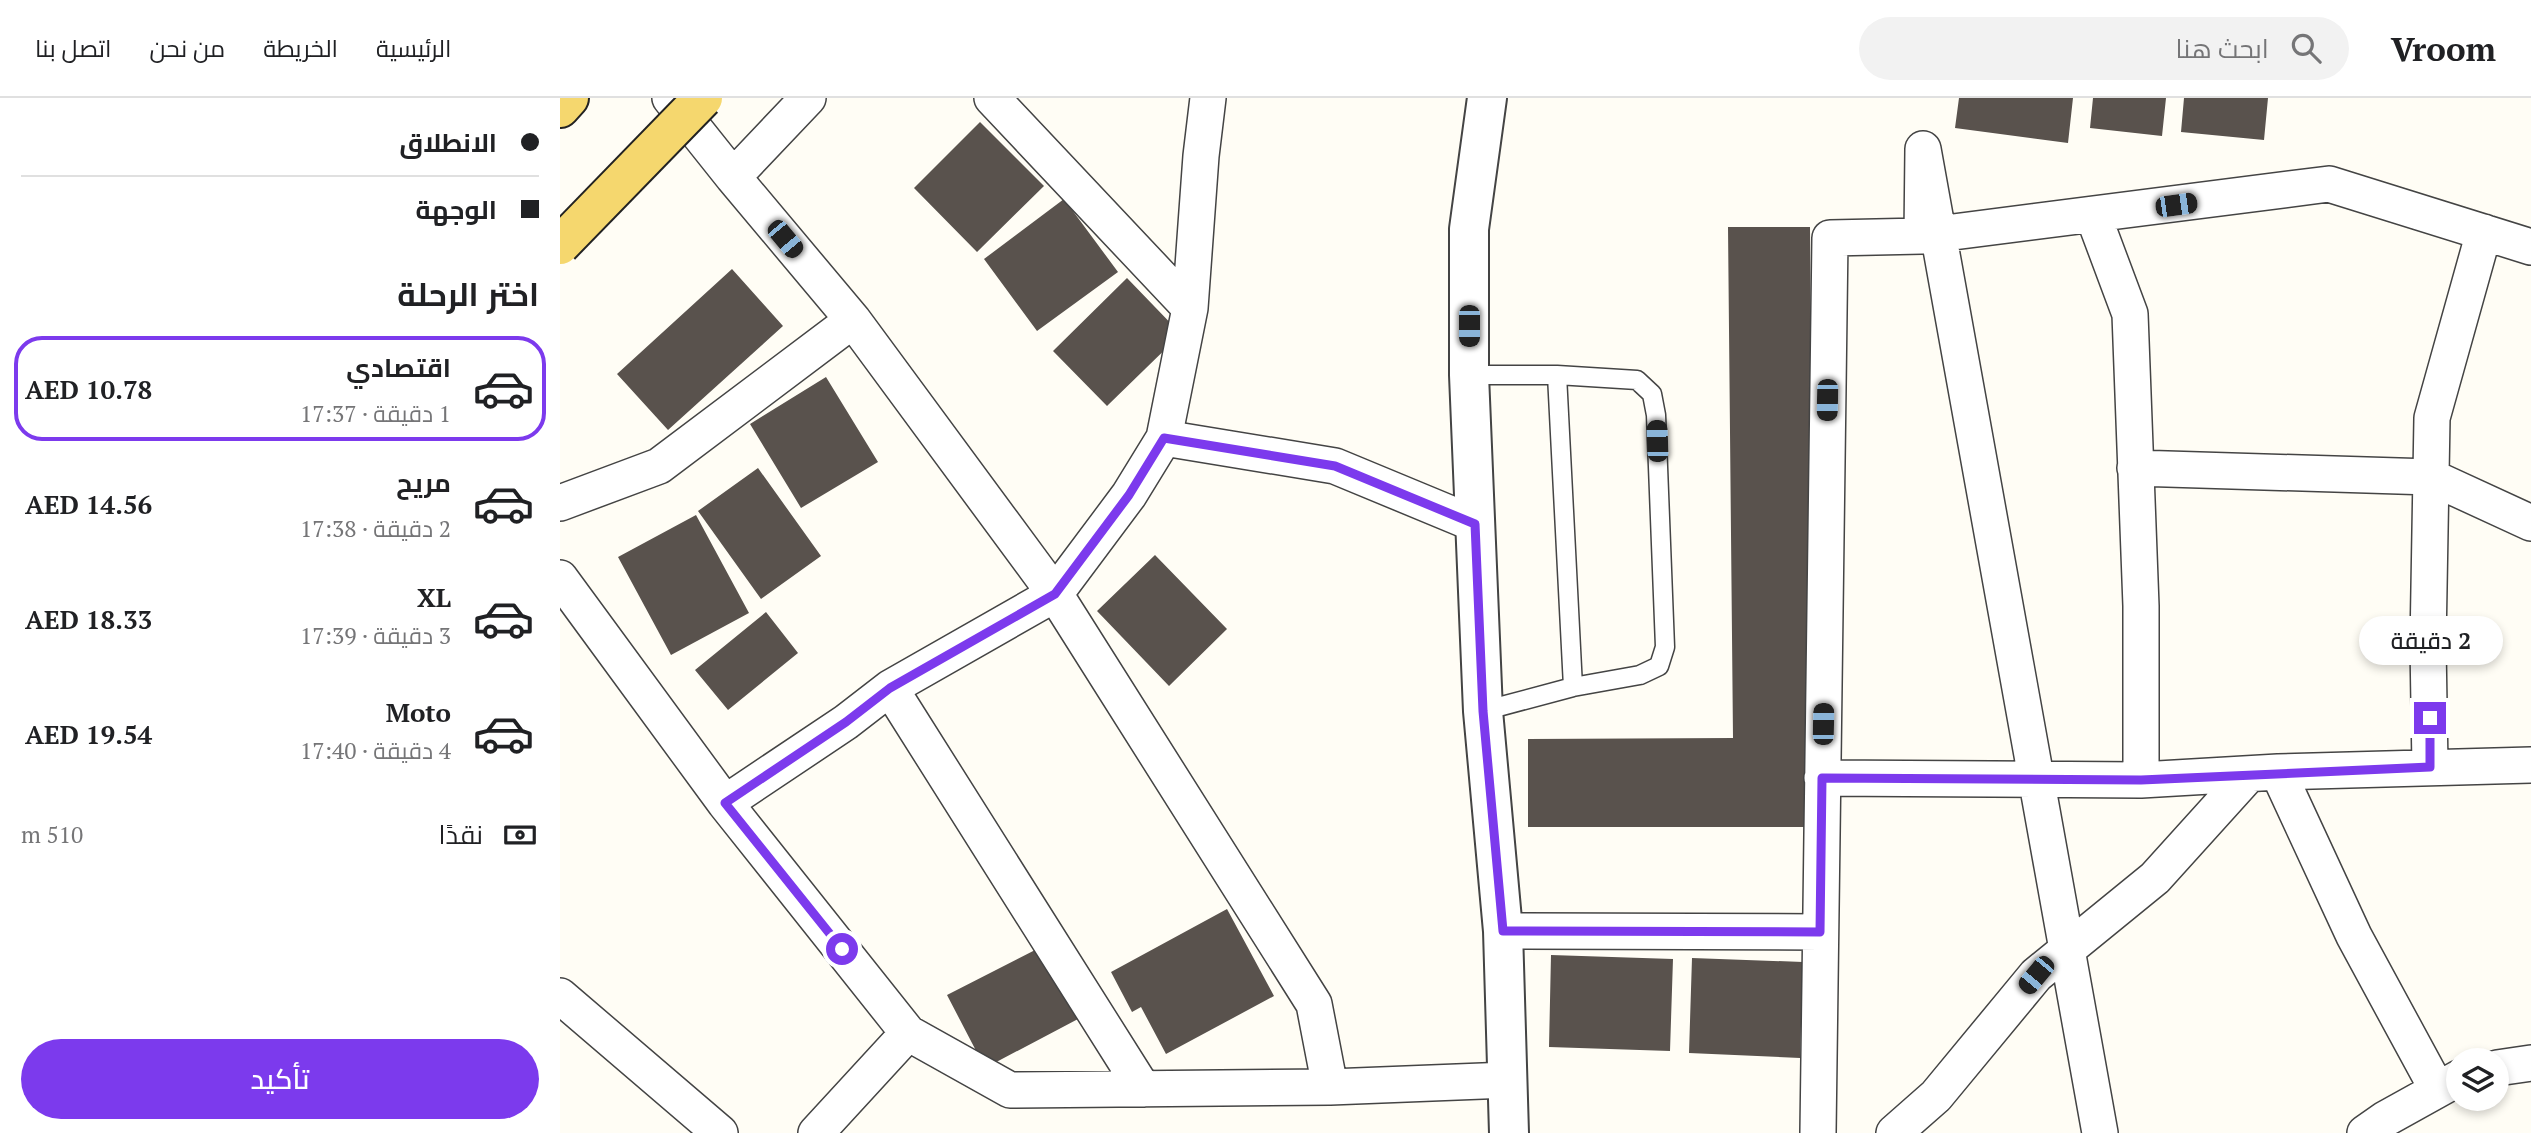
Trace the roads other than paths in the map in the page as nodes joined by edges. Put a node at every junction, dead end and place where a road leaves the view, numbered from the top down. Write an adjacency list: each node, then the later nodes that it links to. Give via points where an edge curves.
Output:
1 (569, 98): 8 (main road)
2 (670, 98): 9 (street)
3 (703, 98): 13 (main road, bridge)
4 (808, 98): 9 (street)
5 (992, 98): 15 (street)
6 (1208, 98): 15 (street)
7 (1487, 98): 17 (street, via 1469,229)
8 (560, 108)
9 (733, 177): 16 (street)
10 (2093, 215): 11 (street, via 2329,184); 12 (street); 20 (street, via 2130,314)
11 (2484, 232): 14 (street); 21 (street, via 2431,418)
12 (1922, 236): 33 (street, via 1830,238); 52 (street, via 1923,149)
13 (560, 245)
14 (2531, 247)
15 (1190, 308): 19 (street)
16 (853, 320): 22 (street, via 659,466); 26 (street)
17 (1469, 375): 18 (lane); 24 (street)
18 (1557, 375): 27 (lane); 27 (lane, via 1637,380 1652,394 1656,415 1665,647 1659,666 1640,675)
19 (1164, 438): 24 (street, via 1335,466); 26 (street, via 1129,495)
20 (2135, 468): 21 (street); 34 (street)
21 (2431, 477): 23 (street); 31 (street)
22 (560, 503)
23 (2531, 523)
24 (1475, 524): 29 (street)
25 (560, 578): 35 (street)
26 (1055, 594): 28 (street); 45 (street, via 1314,1004)
27 (1573, 687): 29 (lane)
28 (890, 688): 35 (street); 46 (street)
29 (1483, 711): 36 (street)
30 (2531, 765): 31 (street)
31 (2430, 767): 32 (street)
32 (2263, 773): 34 (street); 43 (street, via 2354,936); 51 (street, via 2155,878 2036,975 1936,1096)
33 (1822, 778): 34 (street); 37 (street)
34 (2141, 780)
35 (725, 803): 39 (street)
36 (1503, 931): 37 (street); 42 (street)
37 (1820, 932): 50 (street)
38 (560, 996): 47 (street)
39 (908, 1033): 46 (street, via 1010,1090); 48 (street)
40 (2531, 1063): 41 (street)
41 (2509, 1066)
42 (1508, 1080): 45 (street); 49 (street)
43 (2446, 1081)
44 (2446, 1085): 53 (street)
45 (1330, 1087): 46 (street)
46 (1143, 1088)
47 (720, 1133)
48 (816, 1133)
49 (1509, 1133)
50 (1818, 1133)
51 (1894, 1133)
52 (2100, 1133)
53 (2365, 1133)

